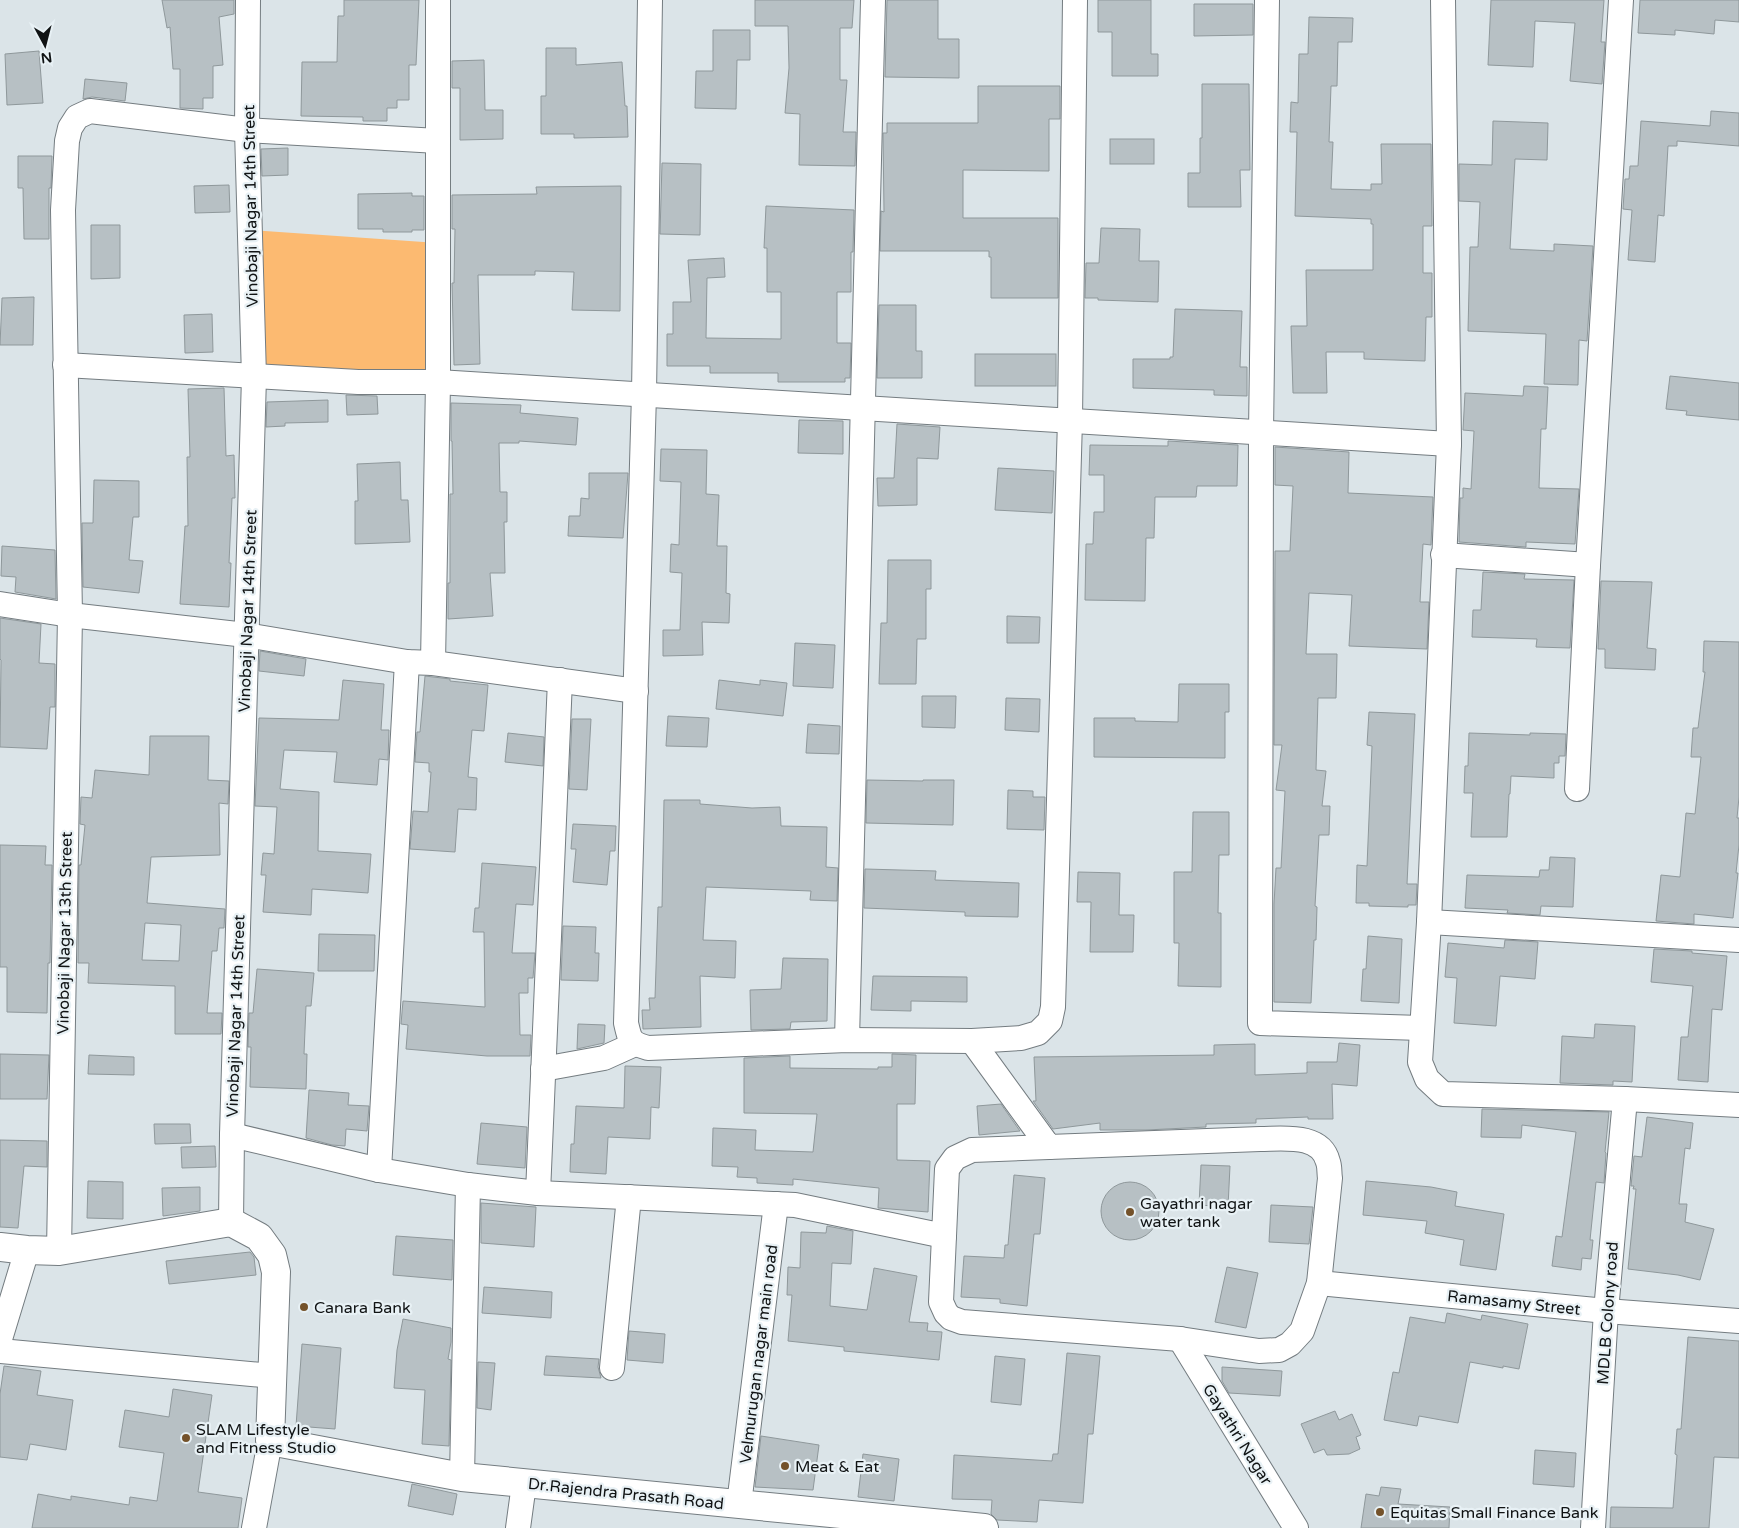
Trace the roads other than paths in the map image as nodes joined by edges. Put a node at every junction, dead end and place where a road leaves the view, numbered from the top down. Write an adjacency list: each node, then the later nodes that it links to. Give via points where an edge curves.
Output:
1 (248, 0): 9 (street, Vinobaji Nagar 14th Street)
2 (438, 0): 10 (street)
3 (650, 0): 14 (street)
4 (873, 0): 15 (street)
5 (1074, 0): 16 (street)
6 (1267, 0): 17 (street)
7 (1443, 0): 18 (street)
8 (1621, 0): 20 (street)
9 (247, 130): 10 (street, Vinobaji Nagar 13th Street); 11 (street, Vinobaji Nagar 13th Street, via 90,111 77,117 67,141 63,210); 12 (street, Vinobaji Nagar 14th Street)
10 (438, 141): 13 (street)
11 (65, 365): 12 (street); 22 (street, Vinobaji Nagar 13th Street)
12 (254, 377): 13 (street); 23 (street, Vinobaji Nagar 14th Street)
13 (438, 382): 14 (street); 25 (street)
14 (644, 394): 15 (street); 27 (street)
15 (862, 407): 16 (street); 32 (street)
16 (1070, 420): 17 (street); 33 (street, via 1053,1007 1050,1020 1038,1033 1021,1038)
17 (1261, 432): 18 (street); 31 (street, via 1260,1023)
18 (1449, 444): 19 (street)
19 (1443, 555): 20 (street); 29 (street)
20 (1588, 564): 28 (street)
21 (0, 604): 22 (street)
22 (70, 615): 23 (street); 49 (street, Vinobaji Nagar 13th Street)
23 (246, 635): 24 (street); 38 (street, Vinobaji Nagar 14th Street)
24 (407, 662): 25 (street); 40 (street)
25 (433, 663): 26 (street)
26 (560, 680): 27 (street); 35 (street)
27 (636, 691): 34 (street, via 626,1023 629,1038)
28 (1577, 789)
29 (1429, 922): 30 (street); 31 (street)
30 (1739, 940)
31 (1422, 1028): 36 (street, via 1420,1062 1427,1079 1443,1094)
32 (847, 1040): 33 (street); 34 (street, via 648,1048)
33 (972, 1041): 39 (street)
34 (636, 1044): 35 (street, via 604,1058)
35 (543, 1069): 42 (street)
36 (1625, 1099): 37 (street); 51 (street, MDLB Colony road)
37 (1739, 1106)
38 (232, 1135): 40 (street); 45 (street, Vinobaji Nagar 14th Street)
39 (1049, 1147): 46 (street, via 972,1150 955,1158 947,1169); 50 (street, via 1260,1139 1312,1142 1323,1151 1330,1178)
40 (379, 1170): 41 (street)
41 (468, 1185): 42 (street); 59 (street)
42 (538, 1193): 43 (street)
43 (629, 1197): 44 (street); 56 (street)
44 (776, 1204): 46 (street); 61 (street, Velmurugan nagar main road)
45 (231, 1222): 49 (street); 57 (street, via 259,1237 272,1255 276,1272)
46 (944, 1236): 54 (street, via 941,1302 951,1318 962,1322)
47 (0, 1247): 48 (street)
48 (27, 1250): 49 (street); 53 (street)
49 (59, 1250)
50 (1318, 1283): 51 (street, Ramasamy Street); 54 (street, via 1302,1331 1279,1350 1260,1351)
51 (1606, 1311): 52 (street, Ramasamy Street); 66 (street, MDLB Colony road)
52 (1739, 1321)
53 (0, 1339)
54 (1180, 1339): 65 (street, Gayathri Nagar)
55 (0, 1351): 57 (street)
56 (612, 1368)
57 (272, 1376): 58 (street)
58 (270, 1442): 59 (street, Dr.Rajendra Prasath Road); 62 (street)
59 (462, 1477): 60 (street, Dr.Rajendra Prasath Road)
60 (524, 1484): 61 (street, Dr.Rajendra Prasath Road); 63 (street)
61 (739, 1504): 64 (street, Dr.Rajendra Prasath Road)
62 (254, 1528)
63 (518, 1528)
64 (984, 1528)
65 (1296, 1528)
66 (1593, 1528)

